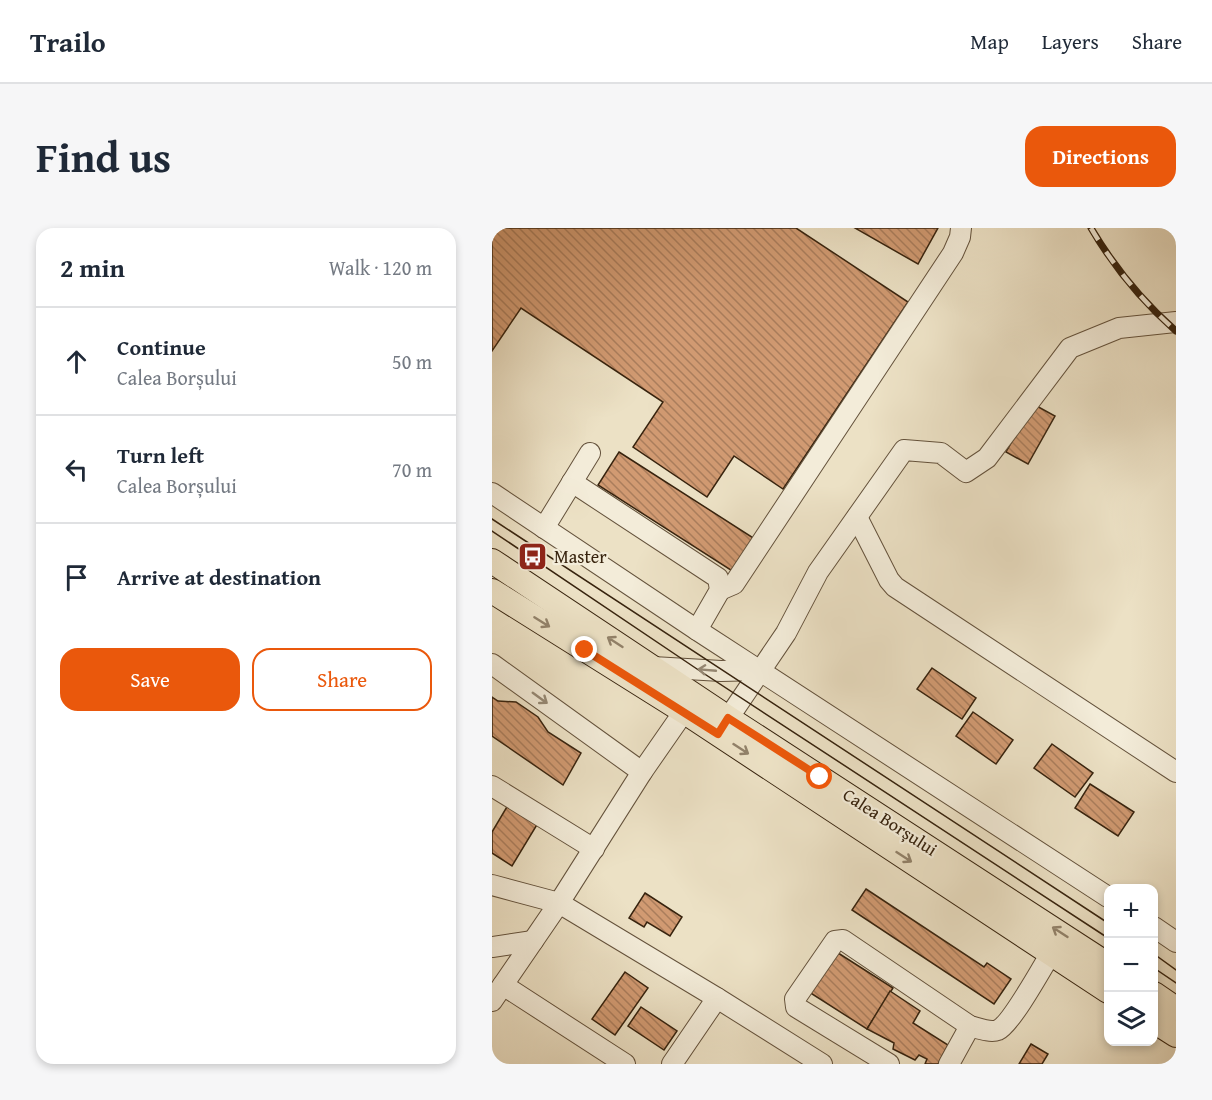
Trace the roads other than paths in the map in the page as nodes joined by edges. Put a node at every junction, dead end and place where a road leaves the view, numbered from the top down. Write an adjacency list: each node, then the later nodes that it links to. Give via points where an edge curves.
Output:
1 (961, 228): 9 (street, via 953,253 734,584)
2 (1176, 322): 6 (street, via 1119,328 1070,348 987,458 966,472 941,453 904,450)
3 (590, 453): 4 (street)
4 (572, 482): 7 (street); 9 (street, via 718,578)
5 (492, 493): 7 (street)
6 (857, 517): 14 (street, via 818,572 786,633); 18 (street, via 895,587)
7 (544, 528): 11 (street)
8 (492, 561): 13 (main road, Calea Borșului, one-way to 8)
9 (720, 590): 11 (street)
10 (492, 591): 15 (main road, Calea Borșului, one-way to 15)
11 (697, 630): 14 (street)
12 (492, 664): 17 (street, one-way to 17)
13 (653, 666): 14 (street, one-way to 13); 15 (main road, Calea Borșului)
14 (761, 670): 16 (street); 22 (street)
15 (690, 703): 16 (main road, Calea Borșului); 17 (street)
16 (723, 726): 28 (main road, Calea Borșului, one-way to 28); 29 (main road, Calea Borșului, one-way to 16)
17 (642, 772): 20 (street)
18 (1176, 772)
19 (495, 793): 20 (street)
20 (594, 849): 23 (street)
21 (492, 885): 23 (street)
22 (1104, 894)
23 (559, 903): 25 (street); 33 (street)
24 (1158, 930): 26 (street)
25 (533, 941): 27 (street); 30 (street)
26 (1176, 942)
27 (492, 947)
28 (1051, 953): 31 (main road, Calea Borșului); 37 (street, via 1009,1020 998,1030)
29 (1104, 963)
30 (503, 985): 34 (street); 39 (street)
31 (1104, 988)
32 (1158, 997): 35 (main road)
33 (717, 998): 40 (street); 41 (street)
34 (492, 1001)
35 (1176, 1009)
36 (1158, 1024): 38 (main road)
37 (970, 1026): 42 (street, via 843,940 835,941 795,999 796,1007); 43 (street)
38 (1176, 1035)
39 (625, 1064)
40 (672, 1064)
41 (822, 1064)
42 (889, 1064)
43 (949, 1064)

